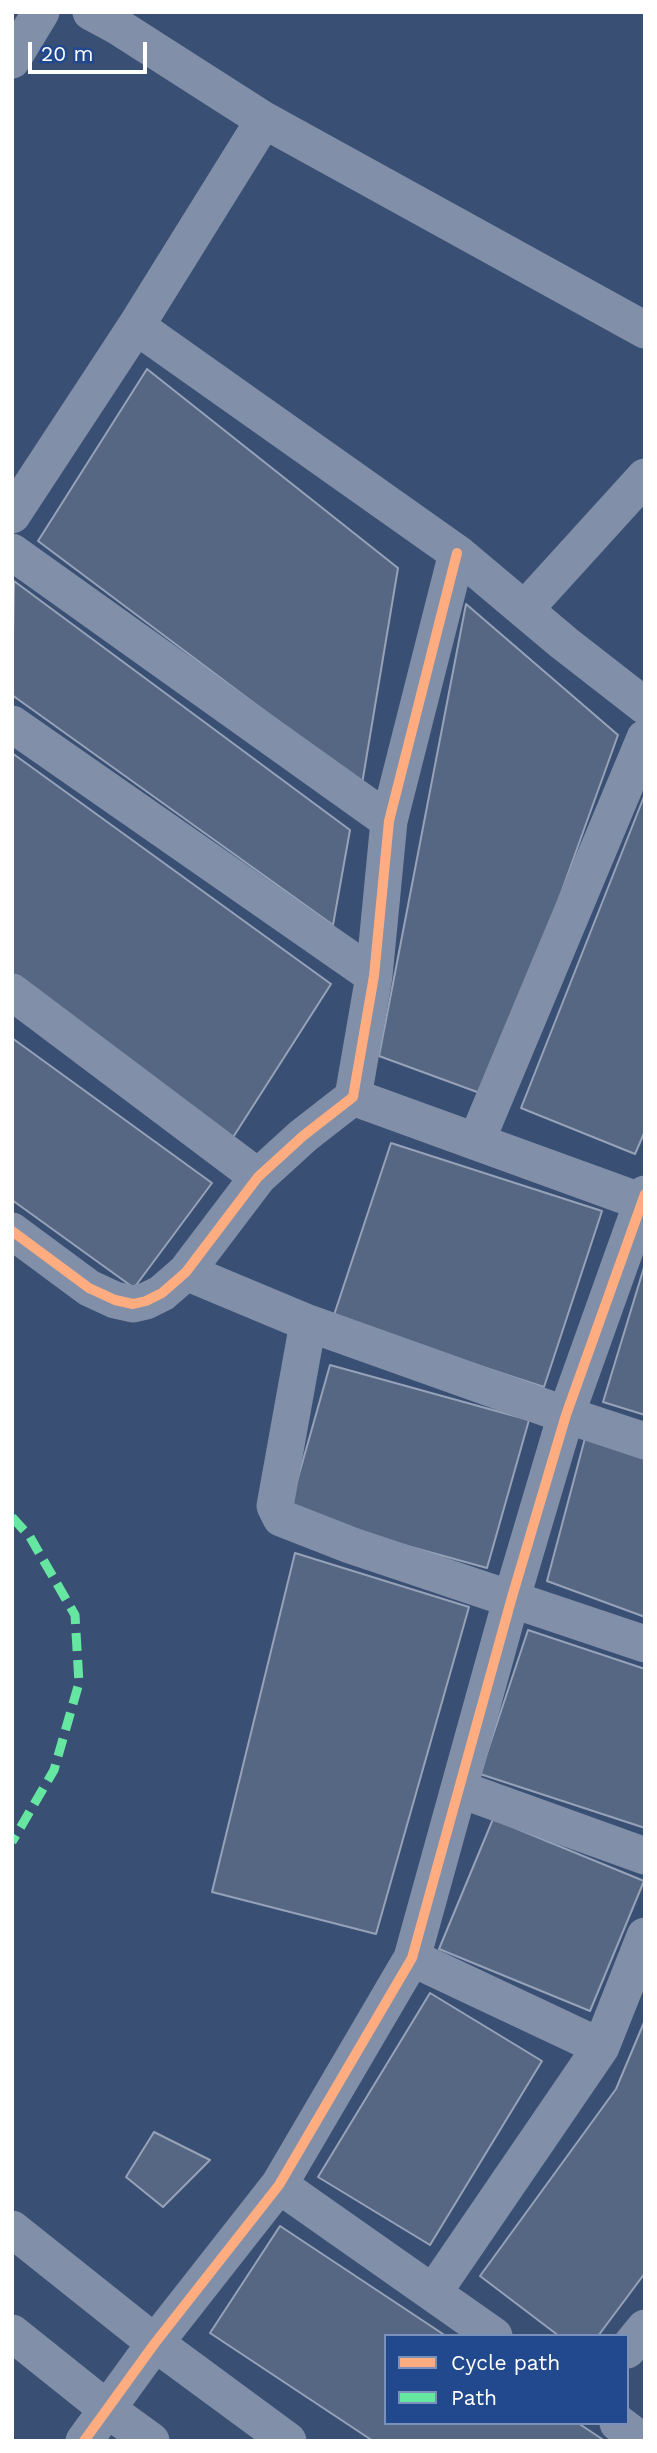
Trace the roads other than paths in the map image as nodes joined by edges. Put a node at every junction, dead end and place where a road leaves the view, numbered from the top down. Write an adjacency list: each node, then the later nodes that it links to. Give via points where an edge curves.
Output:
1 (41, 12): 3 (street)
2 (111, 17): 4 (street)
3 (12, 60)
4 (264, 120): 5 (street); 6 (street)
5 (136, 326): 8 (street); 10 (street)
6 (645, 330)
7 (645, 477): 11 (street)
8 (12, 515)
9 (12, 552): 15 (street)
10 (457, 552): 11 (street); 15 (street)
11 (525, 609): 12 (street)
12 (645, 706)
13 (12, 724): 16 (street)
14 (645, 738): 19 (street)
15 (388, 821): 16 (street)
16 (374, 976): 18 (street)
17 (12, 992): 20 (street)
18 (353, 1097): 19 (street); 20 (street)
19 (476, 1142): 21 (street)
20 (258, 1177): 23 (street)
21 (644, 1200): 25 (street)
22 (12, 1231): 23 (street, via 89,1288 114,1300 146,1301)
23 (186, 1272): 24 (street)
24 (308, 1323): 25 (street); 27 (street, via 275,1506 281,1518)
25 (566, 1415): 26 (street); 27 (street)
26 (645, 1441)
27 (512, 1597): 28 (street); 29 (street)
28 (645, 1644)
29 (459, 1789): 30 (street); 32 (street)
30 (645, 1856)
31 (645, 1936): 33 (street)
32 (412, 1958): 33 (street); 34 (street)
33 (601, 2047): 36 (street)
34 (279, 2185): 36 (street); 40 (street)
35 (12, 2229): 40 (street)
36 (433, 2293): 39 (street)
37 (645, 2328): 41 (street)
38 (12, 2333): 42 (street)
39 (491, 2334)
40 (155, 2343): 42 (street); 46 (street)
41 (629, 2348)
42 (107, 2409): 44 (street); 45 (street)
43 (621, 2425): 47 (street)
44 (84, 2441)
45 (151, 2441)
46 (288, 2441)
47 (642, 2441)

